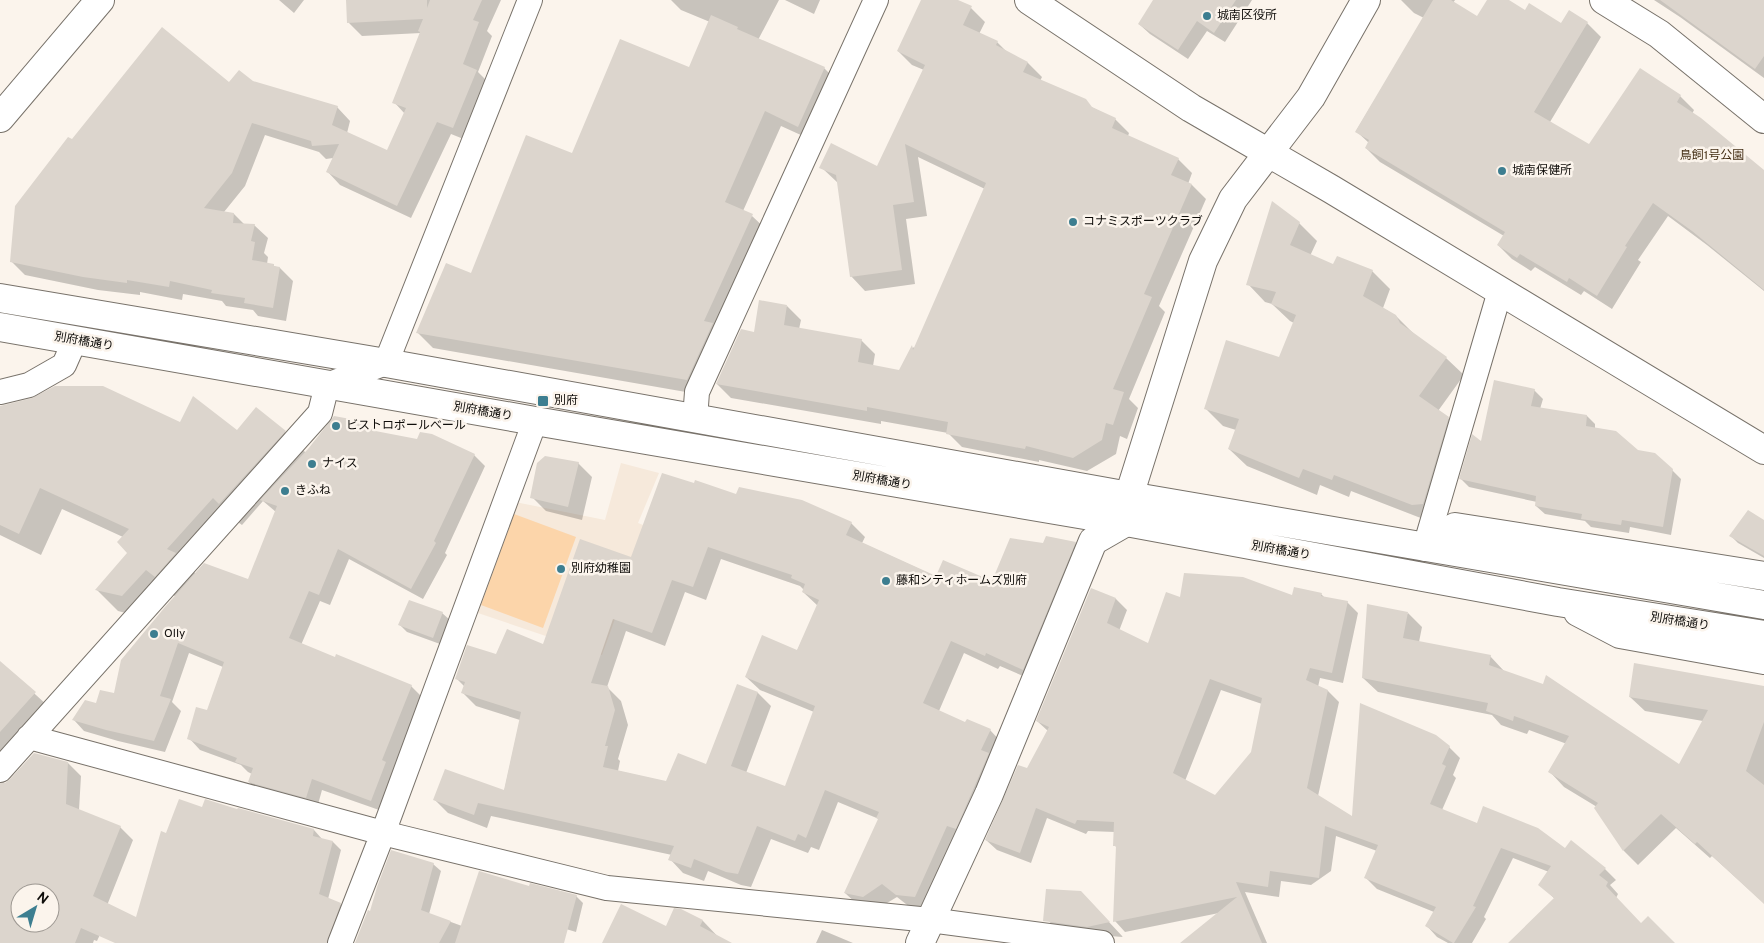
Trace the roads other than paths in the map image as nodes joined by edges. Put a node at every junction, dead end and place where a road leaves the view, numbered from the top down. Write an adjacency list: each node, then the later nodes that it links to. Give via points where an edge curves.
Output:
1 (100, 0): 7 (main road)
2 (530, 0): 14 (street)
3 (876, 0): 17 (street, via 697,392)
4 (1029, 0): 9 (main road, via 1191,108)
5 (1366, 0): 9 (main road, via 1311,97)
6 (1604, 0): 8 (main road, via 1659,34)
7 (0, 118)
8 (1764, 119)
9 (1268, 154): 10 (main road); 20 (main road, via 1233,199 1204,261)
10 (1500, 291): 19 (main road); 21 (street)
11 (0, 298): 14 (main road, 別府橋通り)
12 (0, 327): 13 (main road, 別府橋通り)
13 (75, 340): 15 (main road, 別府橋通り); 16 (street, via 64,365 29,385)
14 (386, 363): 15 (street); 17 (main road, 別府橋通り)
15 (327, 385): 18 (main road, 別府橋通り); 27 (street, via 320,413)
16 (0, 392)
17 (695, 419): 20 (main road, 別府橋通り)
18 (534, 421): 20 (main road, 別府橋通り); 29 (street)
19 (1764, 450)
20 (1127, 510): 21 (main road, 別府橋通り); 23 (main road, 別府橋通り); 30 (main road, via 1093,541 988,794)
21 (1425, 547): 22 (main road, via 1455,527); 24 (main road, 別府橋通り)
22 (1764, 576)
23 (1558, 602): 25 (main road, 別府橋通り); 26 (main road, via 1620,634)
24 (1757, 604)
25 (1756, 634)
26 (1764, 660)
27 (29, 737): 28 (street); 29 (street)
28 (0, 770)
29 (383, 833): 30 (street, via 607,888); 31 (street)
30 (925, 932): 32 (street)
31 (340, 943)
32 (1102, 943)

